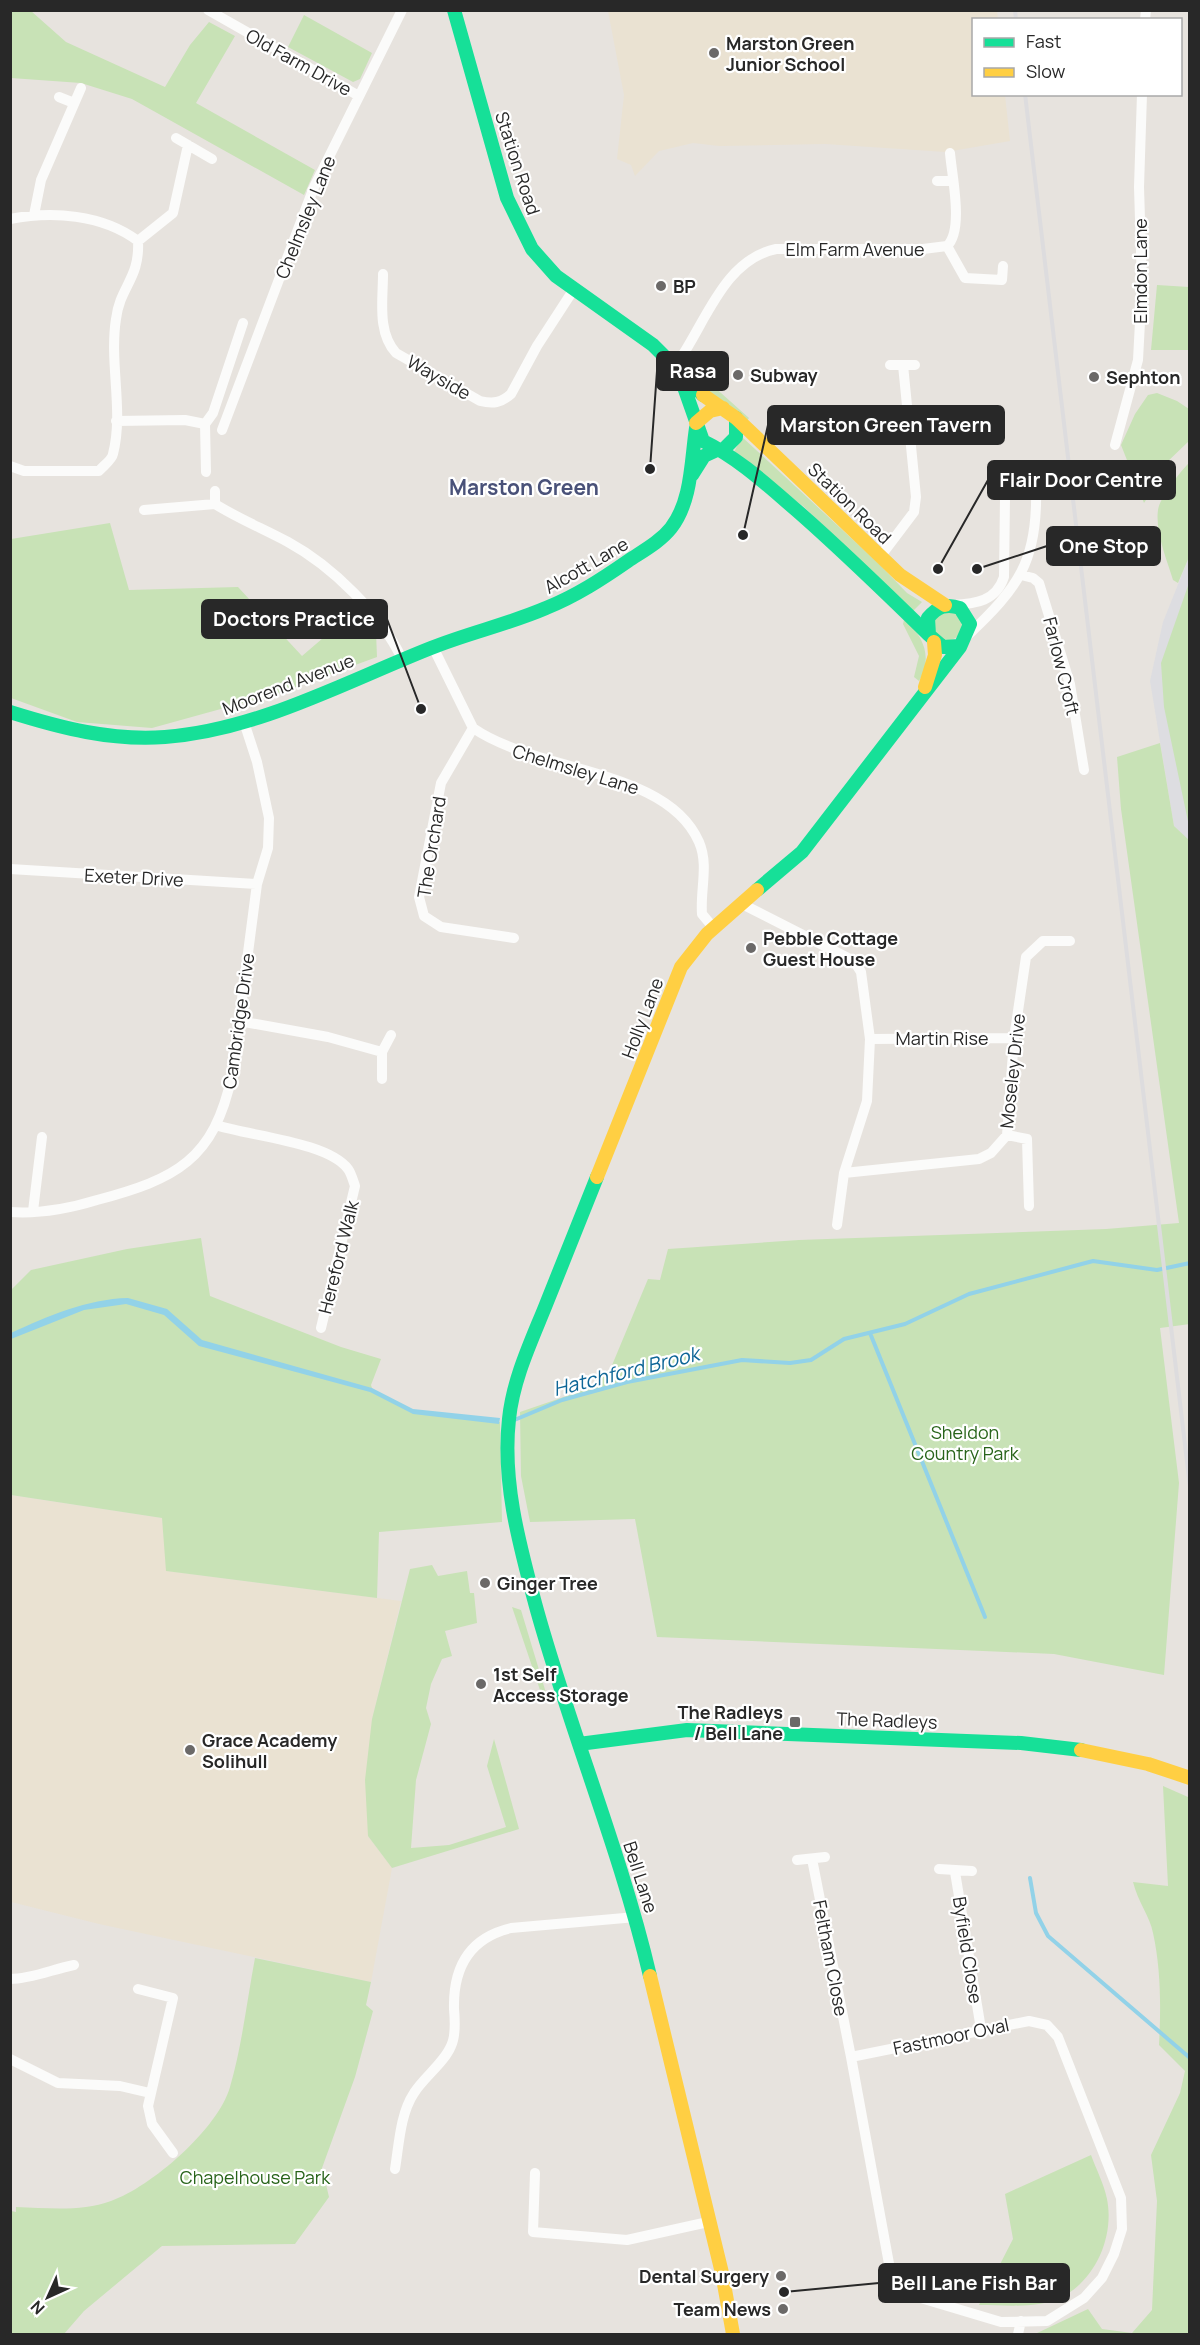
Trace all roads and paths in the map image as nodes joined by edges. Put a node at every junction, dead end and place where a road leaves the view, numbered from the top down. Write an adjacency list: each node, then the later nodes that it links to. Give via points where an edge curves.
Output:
1 (208, 10): 5 (street, Old Farm Drive)
2 (402, 10): 5 (street, Chelmsley Lane)
3 (454, 10): 21 (street, Station Road, via 507,198 522,234 542,261)
4 (81, 88): 8 (street)
5 (359, 96): 32 (street, Chelmsley Lane, via 314,187)
6 (1142, 96): 33 (street, Elmdon Lane, via 1138,360)
7 (59, 97): 8 (street)
8 (74, 103): 15 (street, via 41,180)
9 (176, 138): 10 (street)
10 (188, 145): 12 (street); 17 (street, via 173,213)
11 (950, 153): 14 (street, Elm Farm Avenue)
12 (212, 159)
13 (937, 181): 14 (street)
14 (952, 181): 18 (street, Elm Farm Avenue, via 957,226 954,240)
15 (34, 215): 16 (street); 17 (street, via 72,216 123,230)
16 (10, 219)
17 (138, 241): 29 (street, via 134,277 120,298 115,320)
18 (948, 246): 19 (street, Elm Farm Avenue, via 965,278 1002,279); 23 (street, Elm Farm Avenue, via 776,249 754,255 733,274)
19 (1003, 266)
20 (383, 274): 21 (street, Wayside, via 384,335 396,353 488,403 505,400 511,394)
21 (574, 289): 23 (street, Station Road)
22 (243, 322): 30 (street, via 213,413)
23 (676, 365): 27 (street, Station Road, via 705,397); 31 (street, Station Road)
24 (890, 365): 25 (street)
25 (903, 365): 26 (street); 41 (street, via 916,497 914,512)
26 (915, 365)
27 (723, 408): 28 (street, Station Road); 31 (street, via 710,411)
28 (736, 418): 34 (street, via 738,434 732,444); 41 (street, Station Road)
29 (116, 422): 30 (street); 35 (street, via 113,456 99,471 24,471)
30 (205, 423): 36 (street)
31 (696, 425): 34 (street, Station Road, via 703,441); 37 (street)
32 (222, 430)
33 (1114, 445)
34 (720, 450): 37 (street, via 704,456); 44 (street, Station Road, via 840,548)
35 (10, 466)
36 (206, 472)
37 (688, 485): 46 (street, Alcott Lane, via 680,515 658,541 586,590 545,609)
38 (215, 491): 39 (street)
39 (215, 504): 40 (street); 47 (street, via 303,551 343,584 391,636)
40 (144, 510)
41 (880, 557): 43 (street, Station Road, via 928,596)
42 (1021, 575): 43 (street, via 1035,523 1036,489 1029,483 1012,486 1005,498 1001,587 977,604); 45 (street, via 1001,604); 52 (street, Farlow Croft, via 1039,583 1070,684)
43 (949, 605): 44 (street, Holly Lane, via 936,608 928,618); 45 (street, via 968,617)
44 (931, 639): 45 (street, via 943,647); 48 (street, Holly Lane, via 935,655)
45 (964, 640): 48 (street, Holly Lane)
46 (433, 647): 47 (street, Moorend Avenue); 51 (street)
47 (402, 659): 50 (street, Moorend Avenue)
48 (919, 700): 55 (street, Holly Lane, via 801,852)
49 (10, 712): 50 (street, Moorend Avenue, via 66,730 133,738 188,735)
50 (244, 722): 54 (street, Cambridge Drive, via 269,819 268,848)
51 (473, 728): 56 (street, Chelmsley Lane, via 506,747 638,786 682,815 699,842 704,878 702,914); 57 (street, The Orchard, via 441,783 419,897 424,916 441,927)
52 (1084, 770)
53 (10, 869): 54 (street, Exeter Drive)
54 (257, 884): 59 (street, Cambridge Drive)
55 (740, 903): 56 (street, Holly Lane); 62 (street, via 854,962 861,972)
56 (712, 926): 74 (street, Holly Lane, via 681,967 519,1372)
57 (514, 938)
58 (1070, 941): 61 (street, Moseley Drive, via 1043,941 1026,957)
59 (239, 1021): 63 (street, via 328,1037); 65 (street, Cambridge Drive, via 227,1100)
60 (392, 1035): 63 (street)
61 (1014, 1038): 62 (street, Martin Rise); 66 (street, Moseley Drive)
62 (870, 1039): 68 (street, via 867,1101)
63 (382, 1052): 64 (street)
64 (382, 1079)
65 (216, 1125): 70 (street, Cambridge Drive, via 203,1147 159,1182 81,1205); 73 (street, Hereford Walk, via 300,1143 339,1159 348,1169 356,1186)
66 (1007, 1135): 68 (street, Moseley Drive, via 991,1153 979,1159); 69 (street, via 1027,1139)
67 (42, 1137): 70 (street)
68 (844, 1173): 72 (street)
69 (1029, 1206)
70 (33, 1211): 71 (street, Cambridge Drive)
71 (10, 1212)
72 (837, 1225)
73 (321, 1328)
74 (508, 1435): 75 (street, Bell Lane, via 512,1505 527,1578)
75 (579, 1744): 76 (street, The Radleys, via 687,1730 1021,1743 1126,1756); 83 (street, Bell Lane)
76 (1190, 1778)
77 (825, 1857): 78 (street)
78 (812, 1858): 79 (street); 88 (street, Feltham Close)
79 (798, 1860)
80 (939, 1869): 82 (street)
81 (972, 1871): 82 (street)
82 (955, 1872): 87 (street, Byfield Close)
83 (636, 1917): 92 (street, via 511,1928 479,1940 459,1966 451,2046 412,2095 402,2124); 94 (street, Bell Lane)
84 (74, 1965): 85 (street, via 25,1979)
85 (10, 1979)
86 (138, 1989): 90 (street, via 173,1998)
87 (981, 2029): 88 (street, Fastmoor Oval); 95 (street, Fastmoor Oval, via 1029,2021 1047,2025 1058,2037 1121,2198 1122,2229 1102,2278 1084,2298 1047,2321)
88 (851, 2057): 95 (street, Fastmoor Oval, via 892,2280 904,2293 976,2316 1001,2322)
89 (10, 2059): 90 (street, via 58,2083 120,2086)
90 (150, 2093): 91 (street, via 149,2115)
91 (173, 2153)
92 (395, 2169)
93 (536, 2173): 94 (street, via 533,2232 627,2240)
94 (708, 2222): 96 (street, Bell Lane)
95 (1021, 2321): 97 (street)
96 (734, 2334)
97 (1018, 2334)

